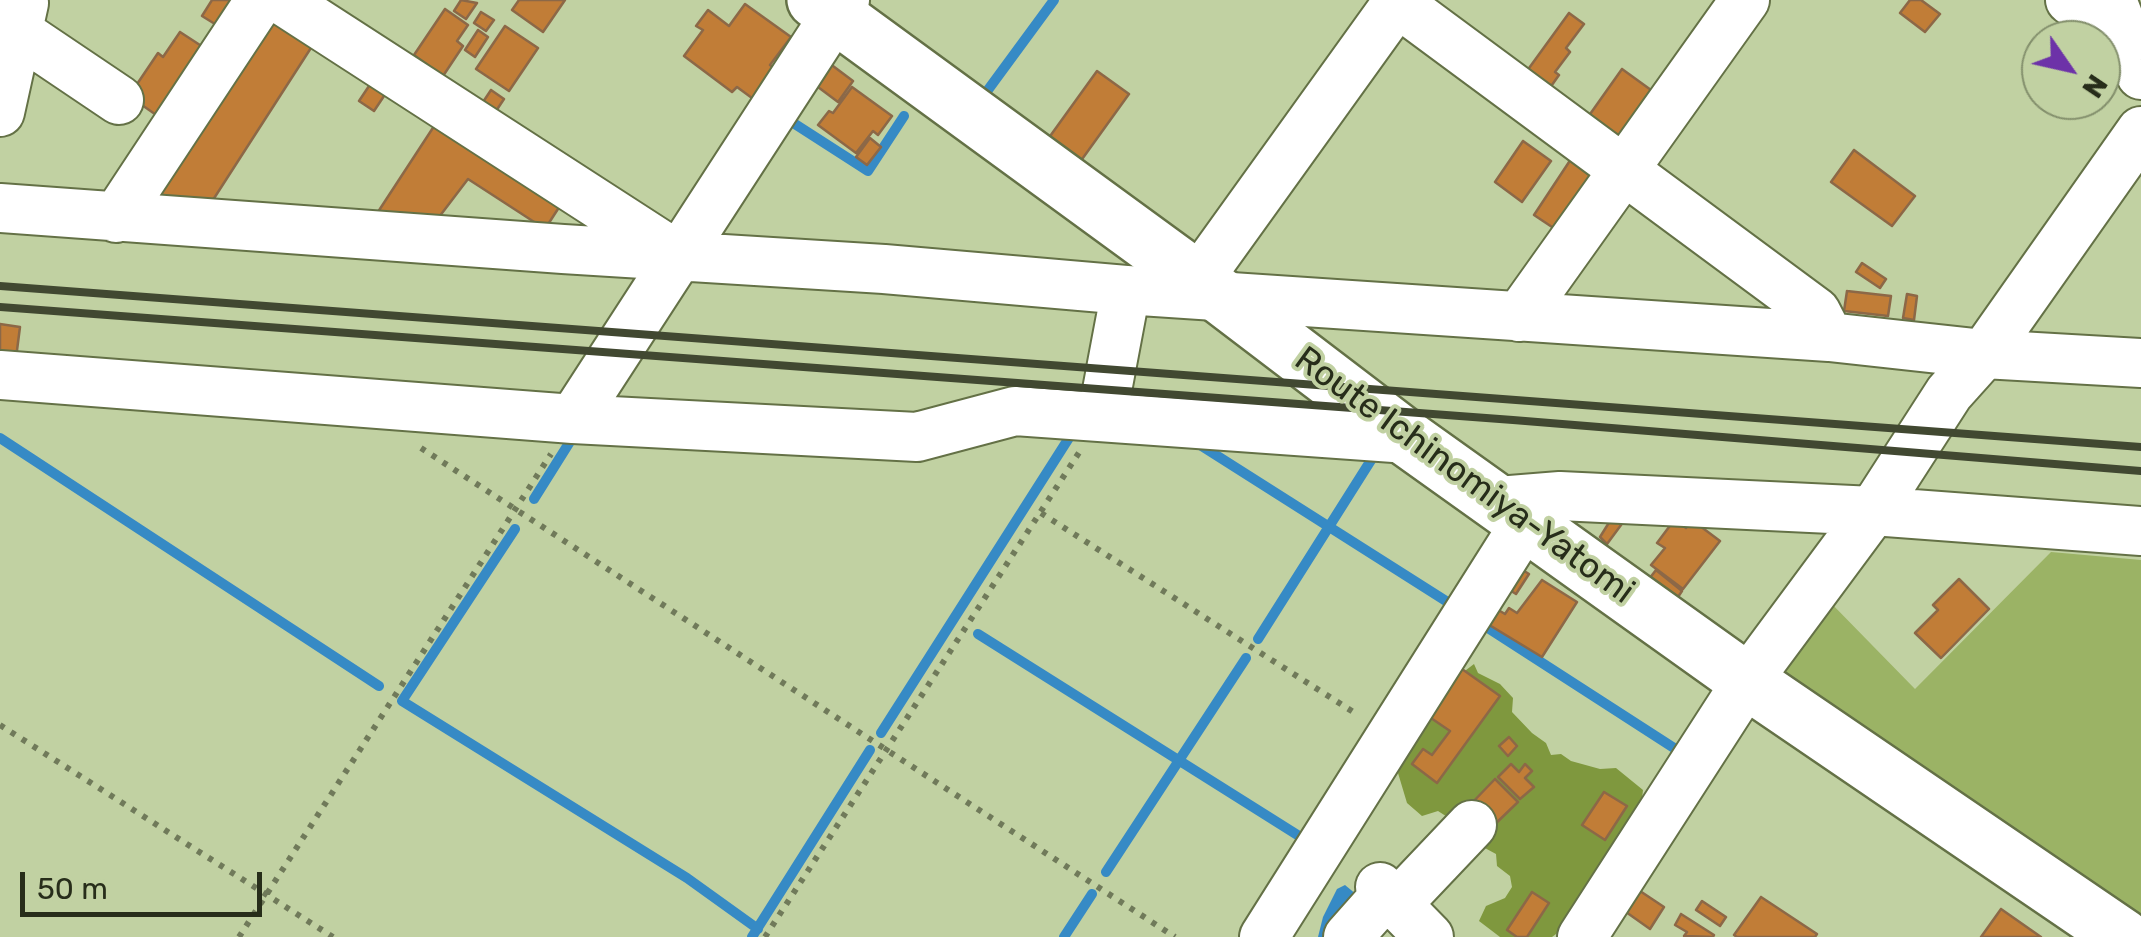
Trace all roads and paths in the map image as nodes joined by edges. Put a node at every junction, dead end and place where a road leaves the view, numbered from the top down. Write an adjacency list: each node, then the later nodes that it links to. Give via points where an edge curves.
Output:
1 (260, 0): 14 (street)
2 (282, 0): 15 (street)
3 (1745, 0): 12 (street)
4 (2070, 0): 8 (street)
5 (1397, 1): 12 (street); 16 (street)
6 (831, 5): 15 (street); 16 (main road, Route Ichinomiya-Yatomi)
7 (21, 16): 9 (street); 10 (street)
8 (2127, 38)
9 (119, 100)
10 (0, 112)
11 (2141, 130): 20 (street)
12 (1625, 168): 18 (street); 19 (street, via 1816,312)
13 (0, 208): 14 (street)
14 (116, 218): 15 (street)
15 (678, 256): 17 (street); 24 (street)
16 (1208, 288): 17 (street); 18 (street); 25 (main road, Route Ichinomiya-Yatomi)
17 (1126, 290): 23 (street)
18 (1519, 317): 19 (street)
19 (1829, 337): 20 (street)
20 (1984, 354): 21 (street); 29 (street, via 1950,393)
21 (2141, 363)
22 (0, 375): 24 (street)
23 (1102, 417): 24 (street, via 1015,411 916,436); 25 (street); 30 (path)
24 (573, 419): 27 (path)
25 (1408, 439): 28 (main road, Route Ichinomiya-Yatomi)
26 (418, 446): 27 (path)
27 (515, 510): 35 (path); 37 (path)
28 (1512, 511): 29 (street, via 1560,496); 32 (main road, Route Ichinomiya-Yatomi); 34 (street)
29 (1872, 511): 31 (street); 32 (street)
30 (1041, 513): 34 (path); 35 (path)
31 (2141, 531)
32 (1747, 680): 46 (street); 47 (main road, Route Ichinomiya-Yatomi)
33 (0, 725): 37 (path)
34 (1393, 737): 43 (street)
35 (886, 748): 41 (path); 42 (path)
36 (1472, 825): 38 (street)
37 (266, 894): 39 (path); 40 (path)
38 (1390, 904): 44 (street); 45 (street)
39 (239, 937)
40 (333, 937)
41 (765, 937)
42 (1176, 937)
43 (1264, 937)
44 (1301, 937)
45 (1348, 937)
46 (1582, 937)
47 (2123, 937)

